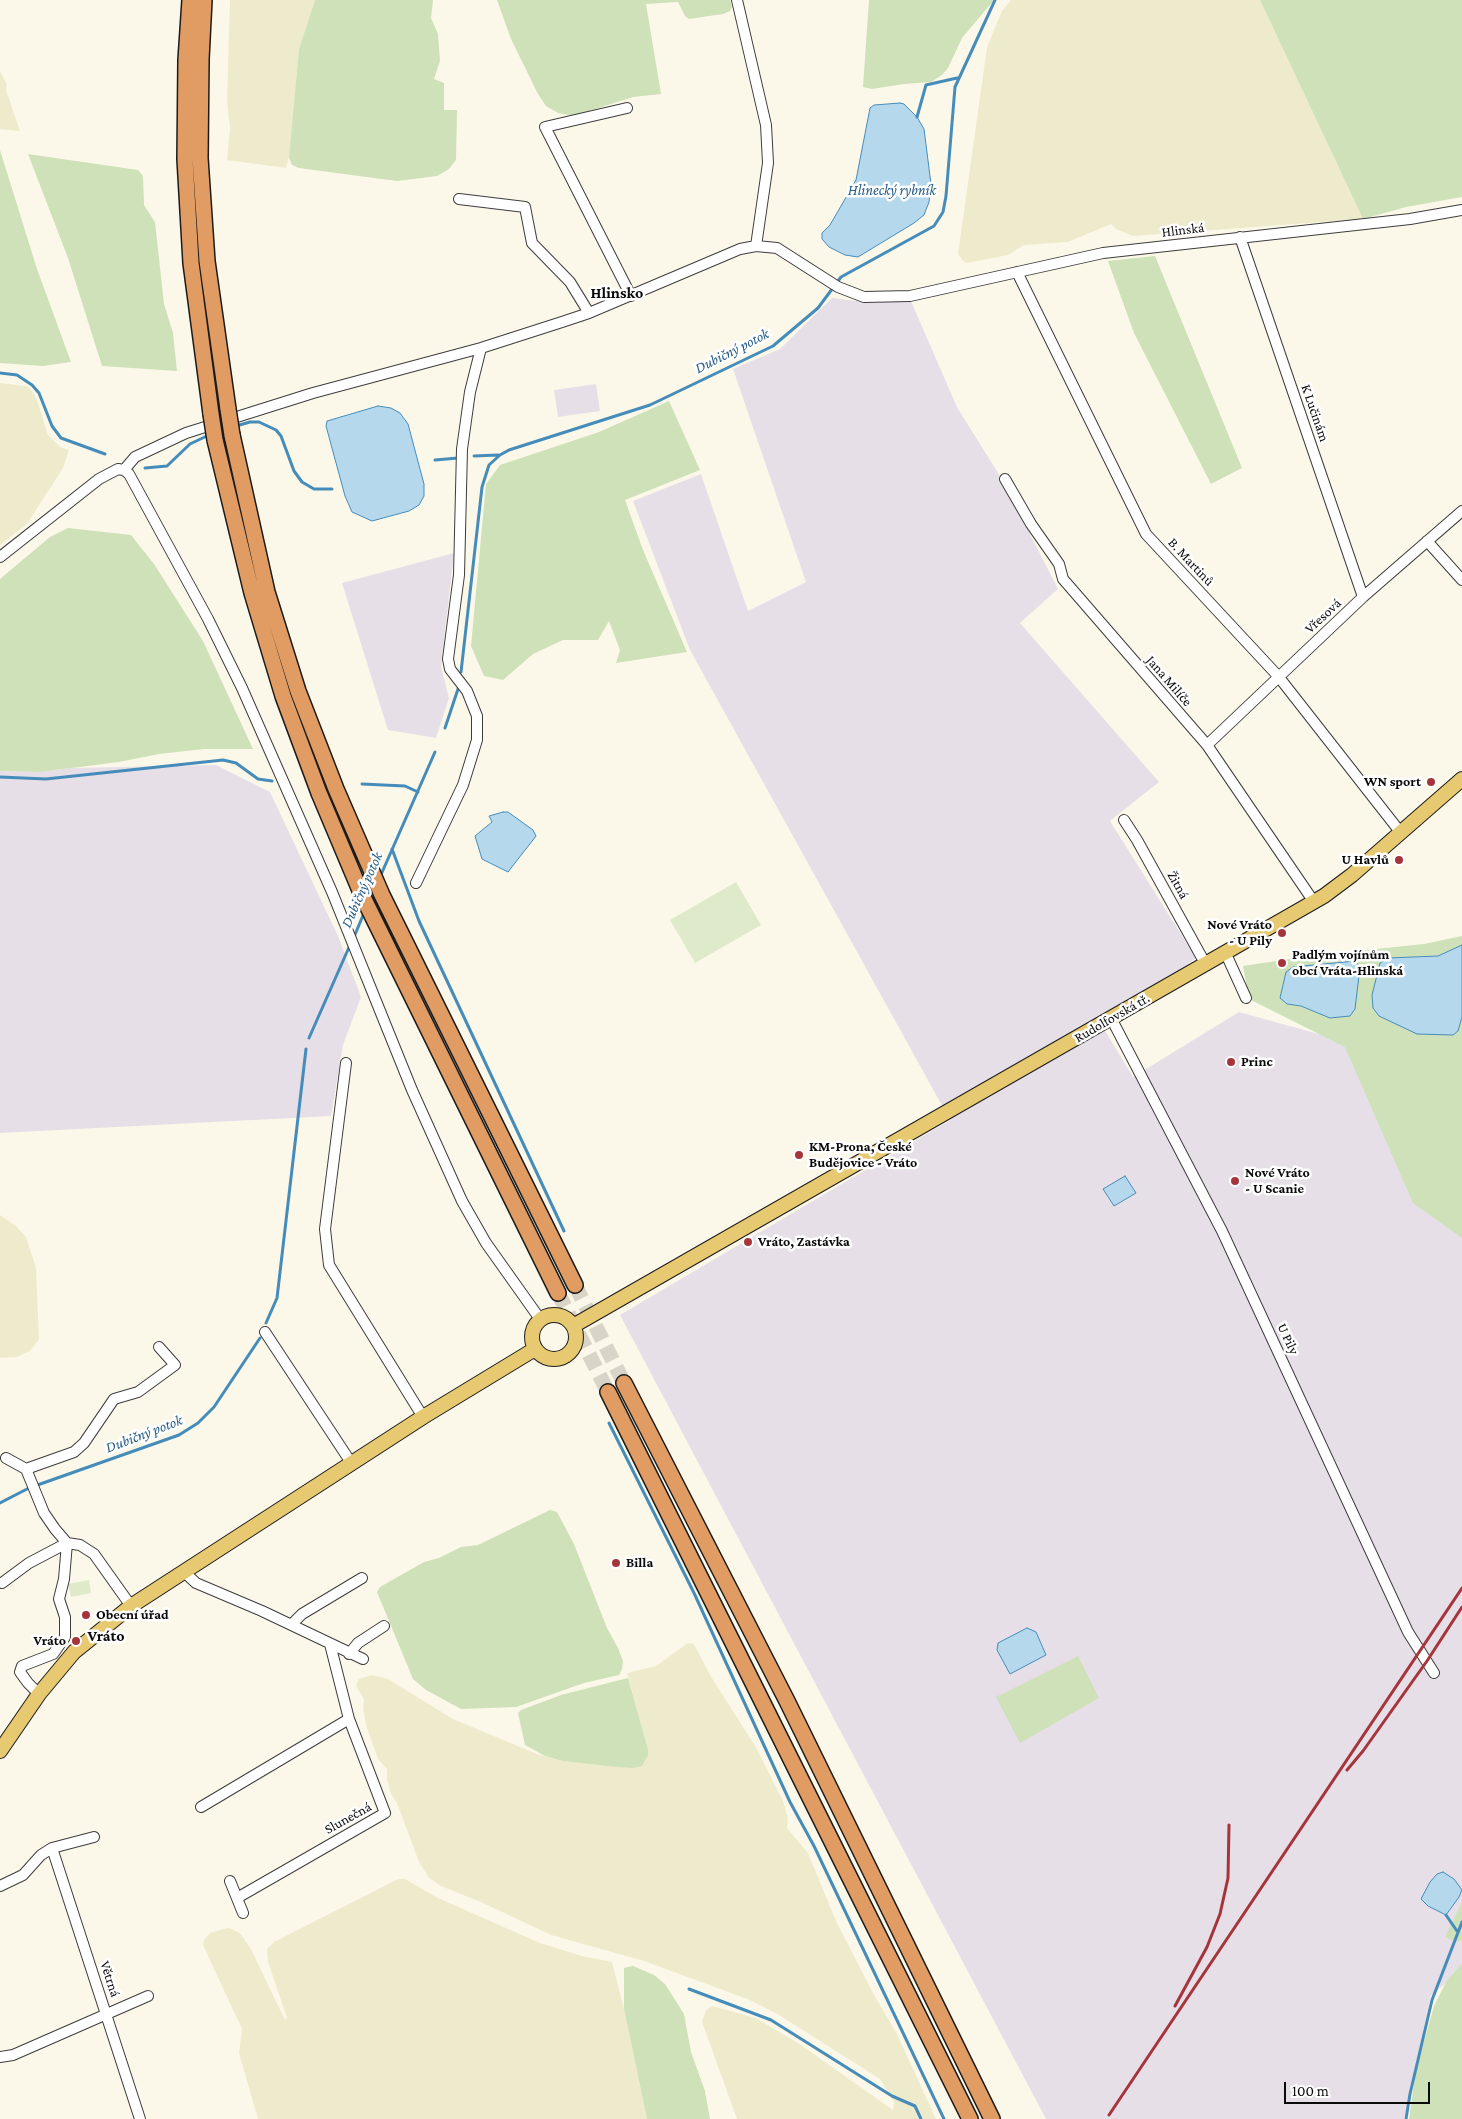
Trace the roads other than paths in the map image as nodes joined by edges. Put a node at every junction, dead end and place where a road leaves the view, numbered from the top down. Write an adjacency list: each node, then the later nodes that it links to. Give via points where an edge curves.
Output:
1 (190, 0): 33 (highway, bridge, via 185,159 192,263 215,440 252,593 283,696 362,896)
2 (204, 0): 32 (highway, bridge, via 200,158 207,260 232,435 268,592 298,692 372,873)
3 (737, 0): 8 (street, via 766,125 768,164)
4 (627, 108): 10 (street, via 545,127)
5 (460, 199): 11 (street, via 525,207 532,243 570,282)
6 (1462, 210): 7 (street, Hlinská, via 1410,219)
7 (1240, 237): 9 (street, Hlinská, via 1102,253); 19 (street, K Lučinám)
8 (756, 246): 9 (street, Hlinská, via 777,248 834,285 864,297 910,296); 10 (street, via 740,249)
9 (1017, 272): 20 (street, B. Martinů, via 1146,534)
10 (631, 296): 11 (street)
11 (589, 313): 12 (street)
12 (481, 348): 13 (street, via 313,393 186,433 135,456); 25 (street, via 470,392 462,449 459,575 448,659 450,670 467,691 477,716 477,740 463,786)
13 (124, 470): 17 (street, via 99,478); 34 (street, via 238,680 346,924 412,1090 462,1200 486,1243)
14 (1005, 480): 21 (street, Jana Milíče, via 1059,564 1063,579)
15 (1462, 511): 16 (street, Vřesová)
16 (1427, 541): 18 (street); 19 (street, Vřesová)
17 (0, 557)
18 (1462, 580)
19 (1363, 597): 20 (street, Vřesová)
20 (1278, 676): 21 (street, Vřesová); 24 (street, B. Martinů)
21 (1207, 745): 26 (street, Jana Milíče)
22 (1462, 779): 24 (main road, Rudolfovská tř.)
23 (1124, 820): 28 (street, Žitná)
24 (1401, 833): 26 (main road, Rudolfovská tř.)
25 (416, 882)
26 (1314, 902): 27 (main road, Rudolfovská tř.)
27 (1226, 954): 28 (main road, Rudolfovská tř.); 29 (street)
28 (1206, 965): 30 (main road, Rudolfovská tř.)
29 (1246, 998)
30 (1111, 1018): 35 (main road, Rudolfovská tř.); 55 (street, U Pily, via 1230,1248 1408,1632)
31 (346, 1063): 41 (street, via 325,1229 329,1265)
32 (575, 1285)
33 (558, 1293)
34 (540, 1319): 35 (main road, via 562,1316); 38 (main road, via 532,1330)
35 (573, 1326): 38 (main road, via 576,1341 568,1354 547,1358)
36 (265, 1332): 43 (street)
37 (159, 1347): 44 (street, via 175,1365 138,1392 114,1399 84,1443 74,1452)
38 (535, 1349): 41 (main road)
39 (624, 1383): 71 (highway, via 787,1701)
40 (608, 1392): 70 (highway)
41 (423, 1416): 43 (main road)
42 (6, 1458): 44 (street)
43 (352, 1464): 46 (main road)
44 (26, 1469): 45 (street, via 44,1513)
45 (67, 1543): 48 (street, via 29,1563); 49 (street, via 80,1545 94,1554); 56 (street, via 59,1599 65,1618 65,1638 53,1654 22,1666 20,1672)
46 (183, 1571): 49 (main road); 50 (street, via 196,1583)
47 (362, 1578): 50 (street, via 302,1614)
48 (2, 1584)
49 (131, 1606): 56 (main road, via 74,1652)
50 (291, 1625): 52 (street)
51 (384, 1626): 53 (street)
52 (330, 1644): 53 (street); 57 (street, Slunečná)
53 (351, 1651): 54 (street)
54 (363, 1659)
55 (1434, 1673)
56 (39, 1694): 58 (main road)
57 (349, 1719): 59 (street); 64 (street, Slunečná, via 385,1813)
58 (0, 1751)
59 (201, 1807)
60 (94, 1836): 61 (street)
61 (52, 1848): 63 (street, via 23,1875); 67 (street, Větrná)
62 (230, 1882): 64 (street)
63 (0, 1886)
64 (237, 1898): 65 (street)
65 (243, 1913)
66 (148, 1996): 67 (street)
67 (108, 2014): 68 (street, via 13,2055); 69 (street, Větrná)
68 (0, 2057)
69 (140, 2119)
70 (970, 2119)
71 (992, 2119)

